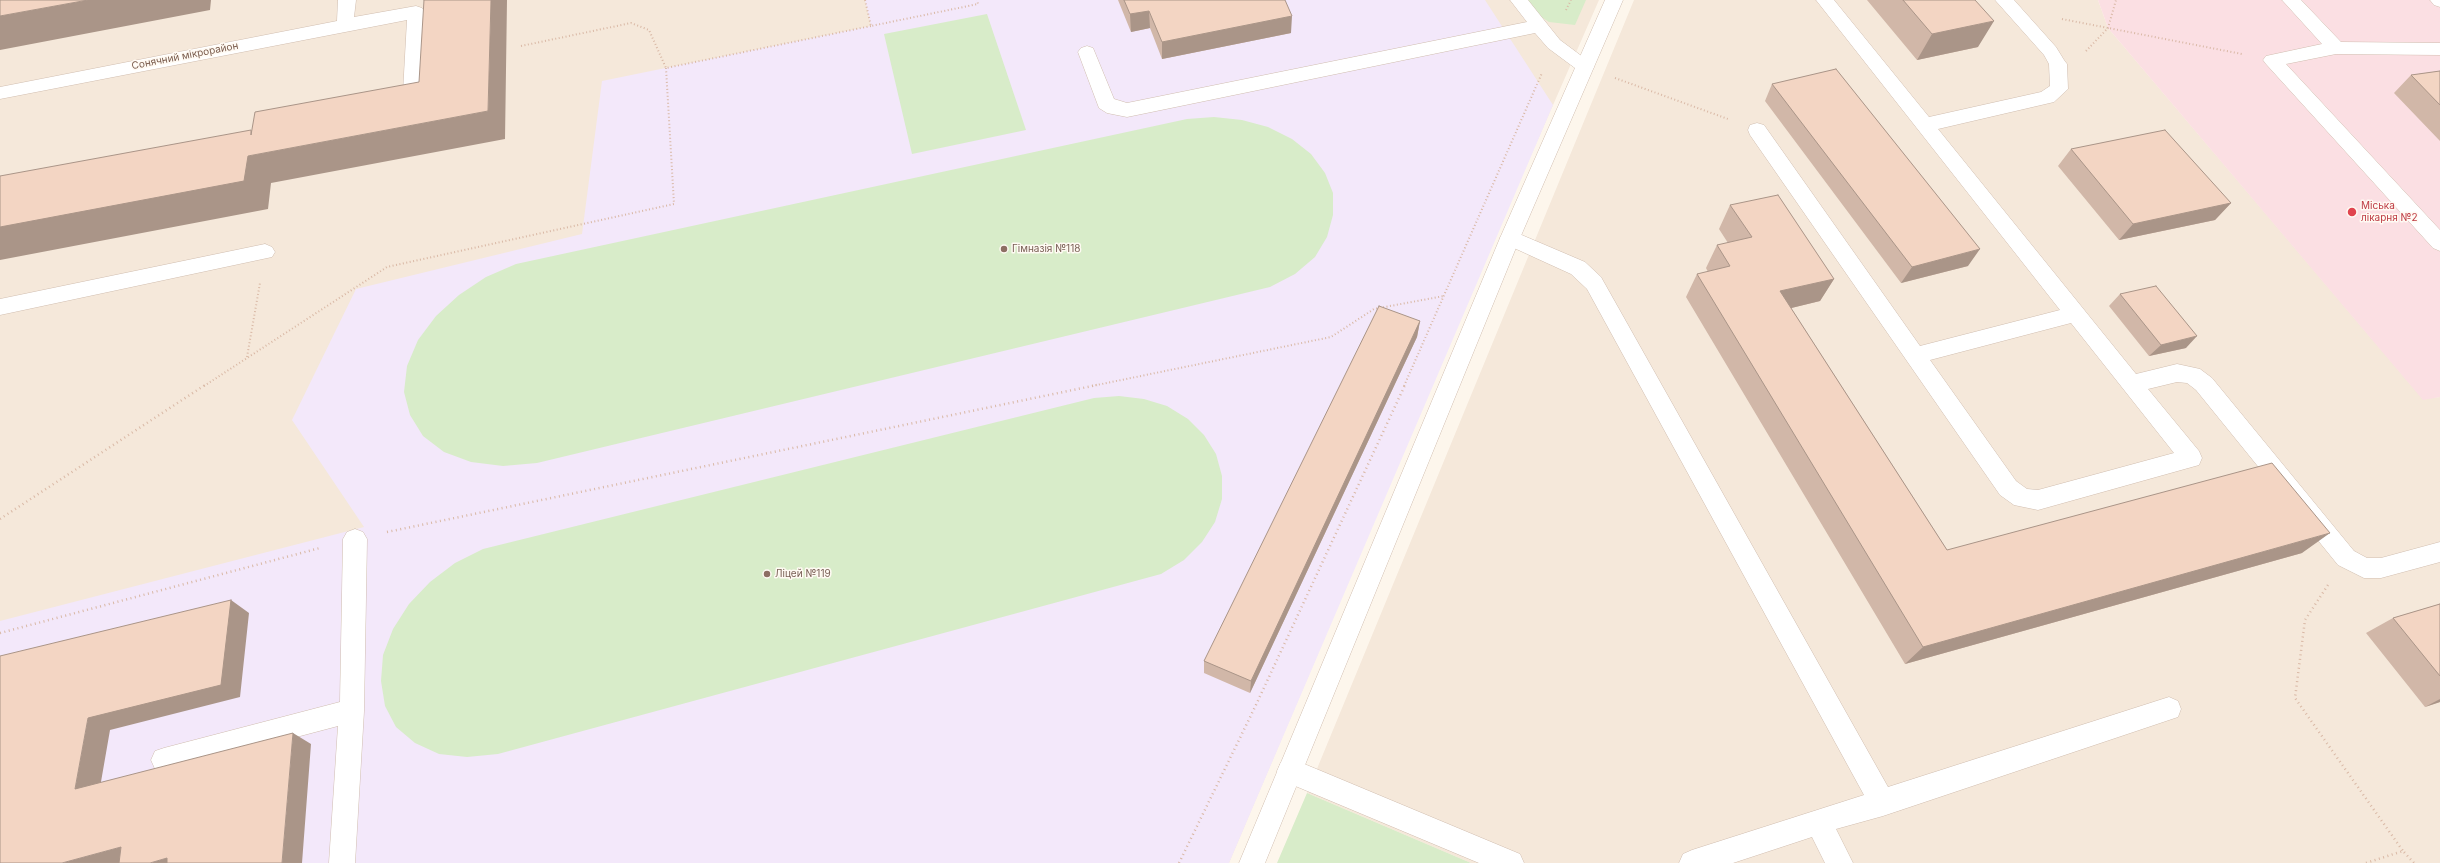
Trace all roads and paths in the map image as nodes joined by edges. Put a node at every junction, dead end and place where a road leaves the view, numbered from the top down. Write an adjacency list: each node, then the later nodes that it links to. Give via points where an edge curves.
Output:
1 (347, 0): 11 (street)
2 (865, 0): 12 (path)
3 (977, 0): 12 (path, via 978,4)
4 (1519, 0): 13 (street)
5 (1571, 0): 15 (path, via 1559,24)
6 (1614, 0): 21 (street)
7 (1825, 0): 26 (street)
8 (2116, 0): 14 (path)
9 (2291, 0): 17 (street)
10 (2007, 4): 14 (path); 23 (street, via 2050,51 2058,64)
11 (345, 24): 24 (street, Сонячний мікрорайон); 25 (street, Сонячний мікрорайон, via 416,12 412,97)
12 (871, 26): 22 (path)
13 (1538, 26): 15 (street); 19 (street, via 1127,110 1114,108 1106,103)
14 (2108, 28): 20 (path); 23 (path)
15 (1554, 44): 21 (street); 31 (path)
16 (521, 46): 22 (path, via 632,23 649,30)
17 (2336, 48): 18 (street); 20 (street)
18 (2440, 48)
19 (1087, 52)
20 (2272, 60): 29 (street)
21 (1585, 66): 27 (path); 28 (street)
22 (666, 68): 35 (path, via 674,204 387,266)
23 (2060, 77): 26 (street, via 2059,89 2047,98)
24 (0, 93)
25 (381, 102)
26 (1925, 125): 33 (street)
27 (1757, 130): 34 (street)
28 (1510, 238): 45 (street); 46 (street, via 1578,268 1594,283)
29 (2440, 243)
30 (265, 252): 32 (street); 35 (path)
31 (1444, 296): 38 (path, via 1374,309 1331,337); 50 (path, via 1255,707)
32 (0, 307)
33 (2075, 314): 34 (street); 36 (street)
34 (1915, 356): 36 (street, via 2008,488 2022,498 2038,500 2191,458)
35 (247, 358): 37 (path)
36 (2131, 384): 40 (street, via 2177,373 2192,375 2204,384)
37 (0, 519)
38 (355, 538): 41 (path); 43 (street)
39 (2440, 552): 40 (street, via 2381,568 2364,568)
40 (2346, 558): 48 (path, via 2305,620 2295,698)
41 (0, 633)
42 (2169, 709): 46 (street)
43 (352, 711): 44 (street); 49 (street)
44 (164, 760)
45 (1290, 771): 51 (street); 52 (street)
46 (1883, 803): 47 (street)
47 (1818, 823): 53 (street); 54 (street)
48 (2402, 851): 55 (path); 56 (path)
49 (342, 863)
50 (1179, 863)
51 (1252, 863)
52 (1511, 863)
53 (1692, 863)
54 (1840, 863)
55 (2366, 863)
56 (2414, 863)

